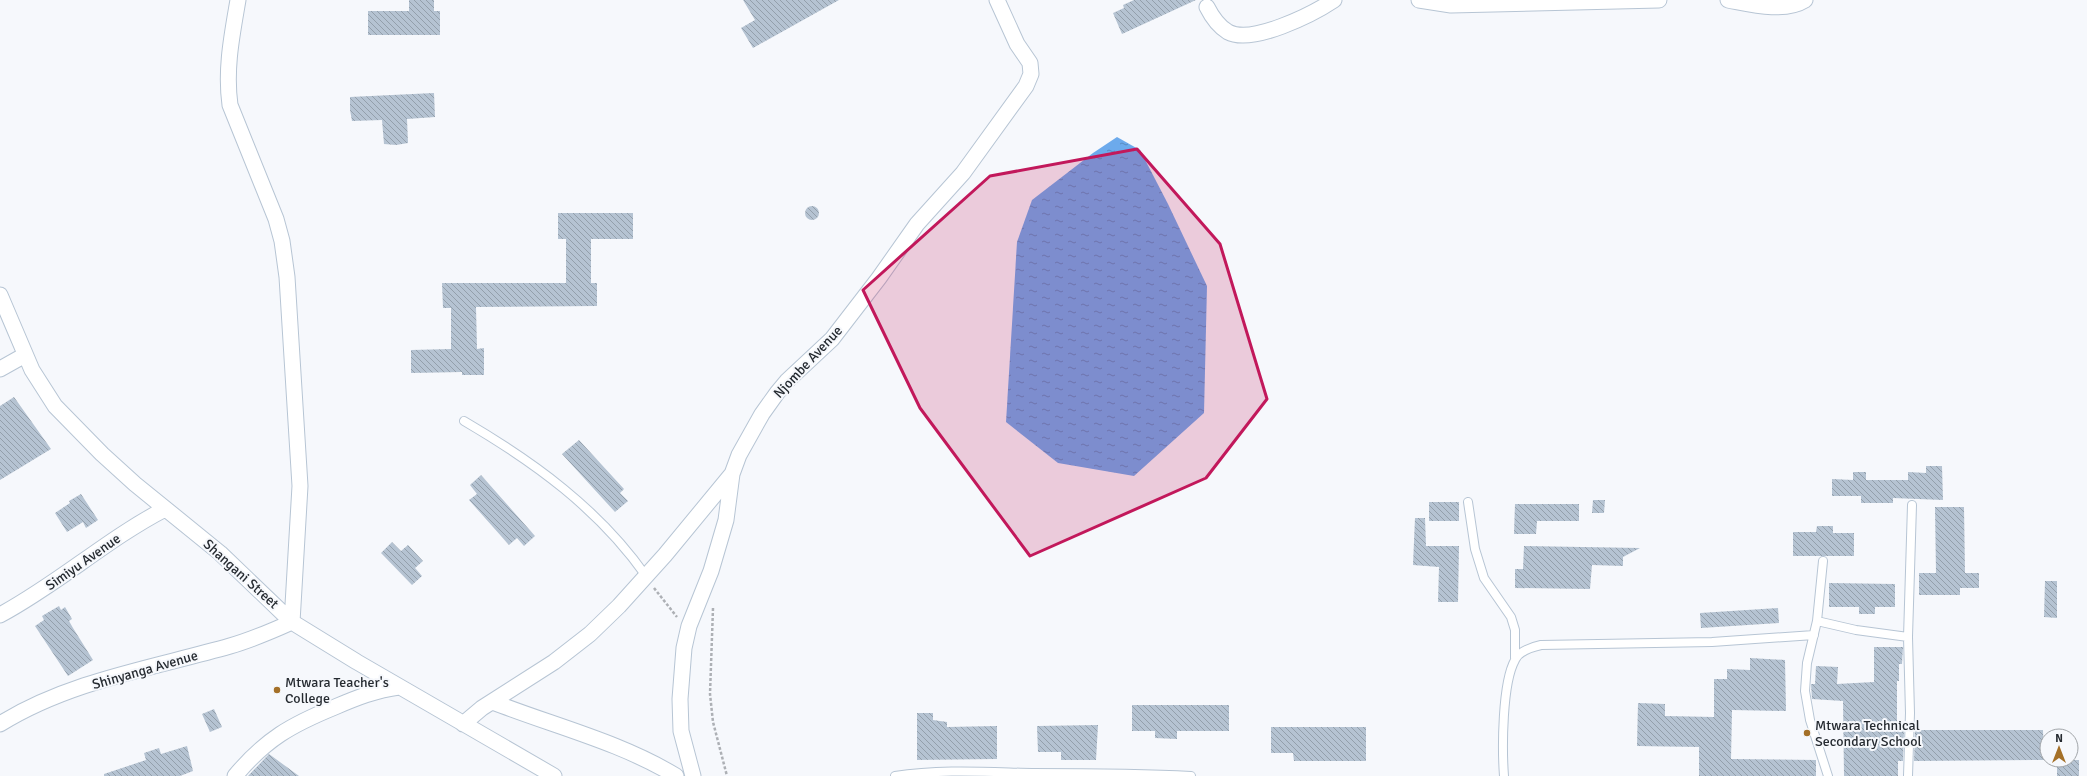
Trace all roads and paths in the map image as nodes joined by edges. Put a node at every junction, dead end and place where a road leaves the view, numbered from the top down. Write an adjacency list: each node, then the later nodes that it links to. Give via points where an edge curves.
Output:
1 (238, 0): 22 (street, via 228,59 227,87 230,105 276,219 287,277 300,486)
2 (998, 0): 13 (street, Njombe Avenue, via 1017,44 1030,63 1031,74 1026,86 963,173 917,224 832,340 777,393 752,432)
3 (1334, 0): 8 (street, via 1282,27 1238,35 1216,22)
4 (1419, 0): 5 (street, via 1463,5)
5 (1659, 0)
6 (1728, 0): 7 (street, via 1776,6 1791,5)
7 (1805, 0)
8 (1207, 7)
9 (0, 295): 10 (street, Shangani Street)
10 (25, 355): 11 (street); 16 (street, Shangani Street, via 43,389 68,421)
11 (0, 369)
12 (464, 421): 18 (lane, via 524,459 585,506 613,533)
13 (732, 474): 18 (street); 19 (street, Njombe Avenue, via 726,520)
14 (1468, 502): 26 (lane, via 1475,549 1484,578 1511,617 1515,630)
15 (1912, 505): 25 (lane)
16 (165, 509): 20 (street, Simiyu Avenue, via 126,531 50,586); 22 (street, Shangani Street, via 220,553)
17 (1823, 561): 21 (lane)
18 (646, 576): 24 (path, via 673,610); 28 (street, via 590,634 554,662)
19 (704, 588): 24 (street, Njombe Avenue); 35 (path, via 711,598 713,610 710,694 713,722)
20 (0, 614)
21 (1817, 621): 23 (lane); 25 (lane, via 1856,630)
22 (292, 622): 27 (street, Shangani Street); 29 (street, Shinyanga Avenue, via 231,646 59,695)
23 (1814, 635): 26 (lane, via 1712,642 1541,645 1528,648); 39 (lane, via 1807,663 1805,691 1810,720)
24 (686, 637): 34 (street, Njombe Avenue, via 680,716 681,731)
25 (1908, 637): 40 (lane)
26 (1515, 658): 38 (lane, via 1508,686 1502,734)
27 (399, 686): 30 (street, Shangani Street); 31 (street, via 359,696 289,727 254,755)
28 (493, 702): 30 (street); 33 (street, via 635,755)
29 (0, 724)
30 (463, 724): 32 (street, Shangani Street)
31 (235, 776)
32 (554, 776)
33 (676, 776)
34 (693, 776)
35 (727, 776)
36 (894, 776): 37 (lane, via 920,772 1144,773)
37 (1191, 776)
38 (1504, 776)
39 (1828, 776)
40 (1908, 776)

